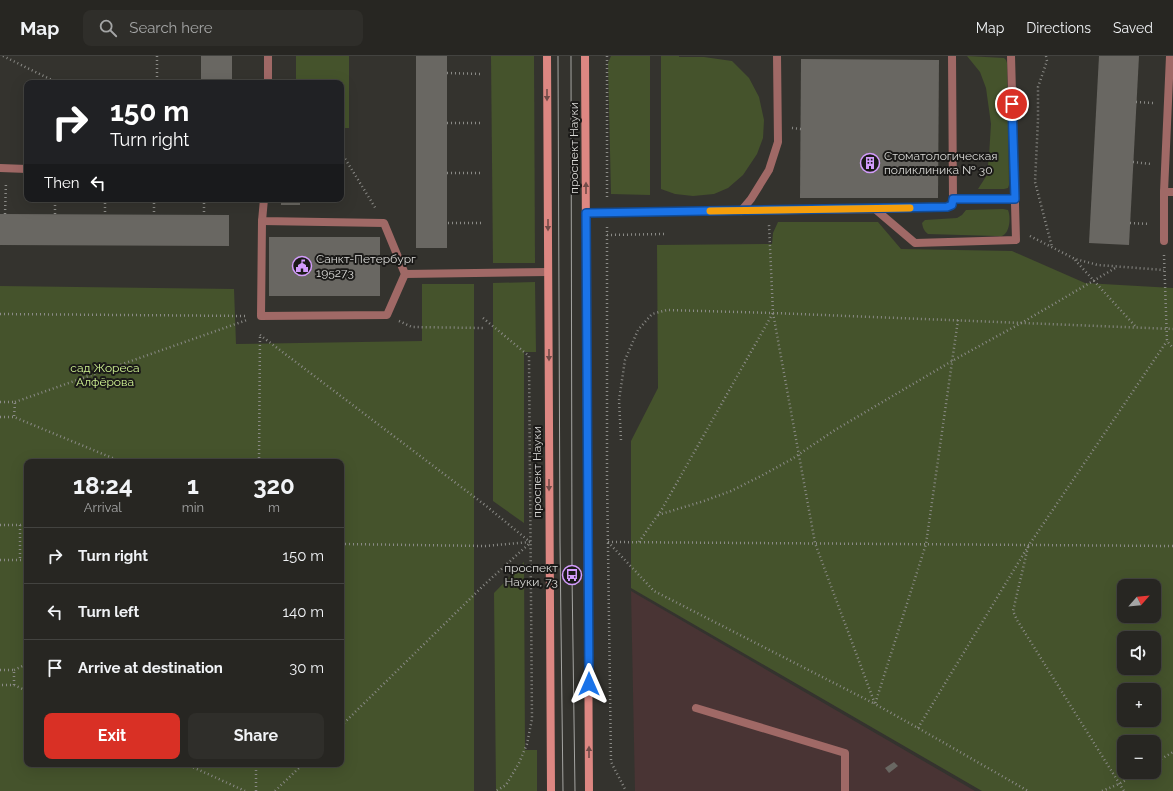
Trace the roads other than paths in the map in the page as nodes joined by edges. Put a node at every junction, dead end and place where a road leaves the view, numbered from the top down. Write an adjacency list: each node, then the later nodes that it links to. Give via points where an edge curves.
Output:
1 (268, 56): 8 (lane)
2 (547, 56): 21 (main road, проспект Науки, one-way to 21)
3 (585, 56): 18 (main road, проспект Науки, one-way to 3)
4 (777, 56): 17 (lane, via 778,142 769,170)
5 (952, 56): 13 (lane)
6 (1011, 56): 14 (lane)
7 (1170, 56): 11 (lane)
8 (268, 80)
9 (3, 168): 10 (lane)
10 (24, 169)
11 (1164, 192): 12 (lane); 20 (lane)
12 (1173, 192)
13 (953, 199): 14 (lane); 16 (lane, via 952,205 947,207)
14 (1015, 199): 16 (lane, via 1016,240 915,243)
15 (264, 202): 19 (lane)
16 (875, 209): 17 (lane)
17 (741, 211): 18 (lane)
18 (586, 213): 25 (main road, проспект Науки, one-way to 18)
19 (262, 221): 22 (lane, via 384,223); 22 (lane, via 261,316 387,315)
20 (1164, 241)
21 (548, 272): 22 (lane); 24 (main road, проспект Науки, one-way to 24)
22 (405, 274)
23 (696, 708): 26 (lane, via 845,753)
24 (551, 791)
25 (589, 791)
26 (845, 791)

